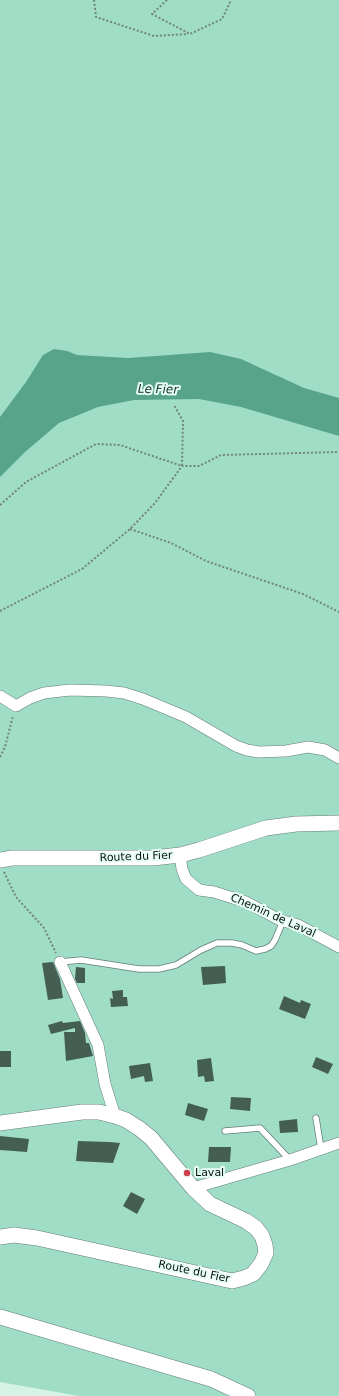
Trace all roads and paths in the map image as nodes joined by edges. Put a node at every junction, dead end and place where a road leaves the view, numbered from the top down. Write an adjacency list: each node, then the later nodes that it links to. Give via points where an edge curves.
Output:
1 (94, 0): 4 (path, via 96,17 154,36)
2 (167, 0): 4 (path, via 152,14)
3 (231, 0): 4 (path, via 222,19)
4 (190, 34)
5 (174, 405): 7 (path, via 183,421)
6 (339, 452): 7 (path, via 221,455 199,466)
7 (182, 466): 8 (path, via 120,445 96,444 26,482); 9 (path, via 155,503)
8 (0, 505)
9 (130, 529): 10 (path, via 82,569); 11 (path, via 171,543 206,561 303,594)
10 (0, 611)
11 (339, 612)
12 (0, 696): 13 (street)
13 (16, 706): 14 (path); 15 (street, via 44,693 70,690 124,693 143,698 186,717 247,750 286,752 308,747 326,750)
14 (0, 757)
15 (339, 758)
16 (339, 823): 17 (main road, Route du Fier, via 266,828)
17 (180, 855): 18 (main road, Route du Fier, via 153,858 12,858); 19 (street, Chemin de Laval, via 186,879 199,890 246,902)
18 (2, 865): 21 (path, via 16,897 44,928)
19 (283, 921): 20 (street, Chemin de Laval, via 298,925); 21 (lane, via 272,946 266,950 256,951 242,945 217,943 176,965 159,969 139,969 81,960)
20 (339, 947)
21 (60, 962): 22 (street, via 98,1045 105,1084)
22 (115, 1116): 24 (main road, Route du Fier, via 99,1112 82,1112); 29 (main road, Route du Fier, via 126,1120 151,1138)
23 (316, 1118): 27 (lane)
24 (0, 1123)
25 (225, 1131): 28 (lane, via 260,1128)
26 (339, 1143): 27 (street)
27 (321, 1149): 28 (street)
28 (290, 1160): 29 (street)
29 (194, 1188): 30 (main road, Route du Fier, via 210,1204 246,1221 262,1236 266,1253 253,1274 232,1281 36,1238 14,1235)
30 (0, 1237)
31 (0, 1317): 32 (main road, via 211,1379)
32 (248, 1396)

